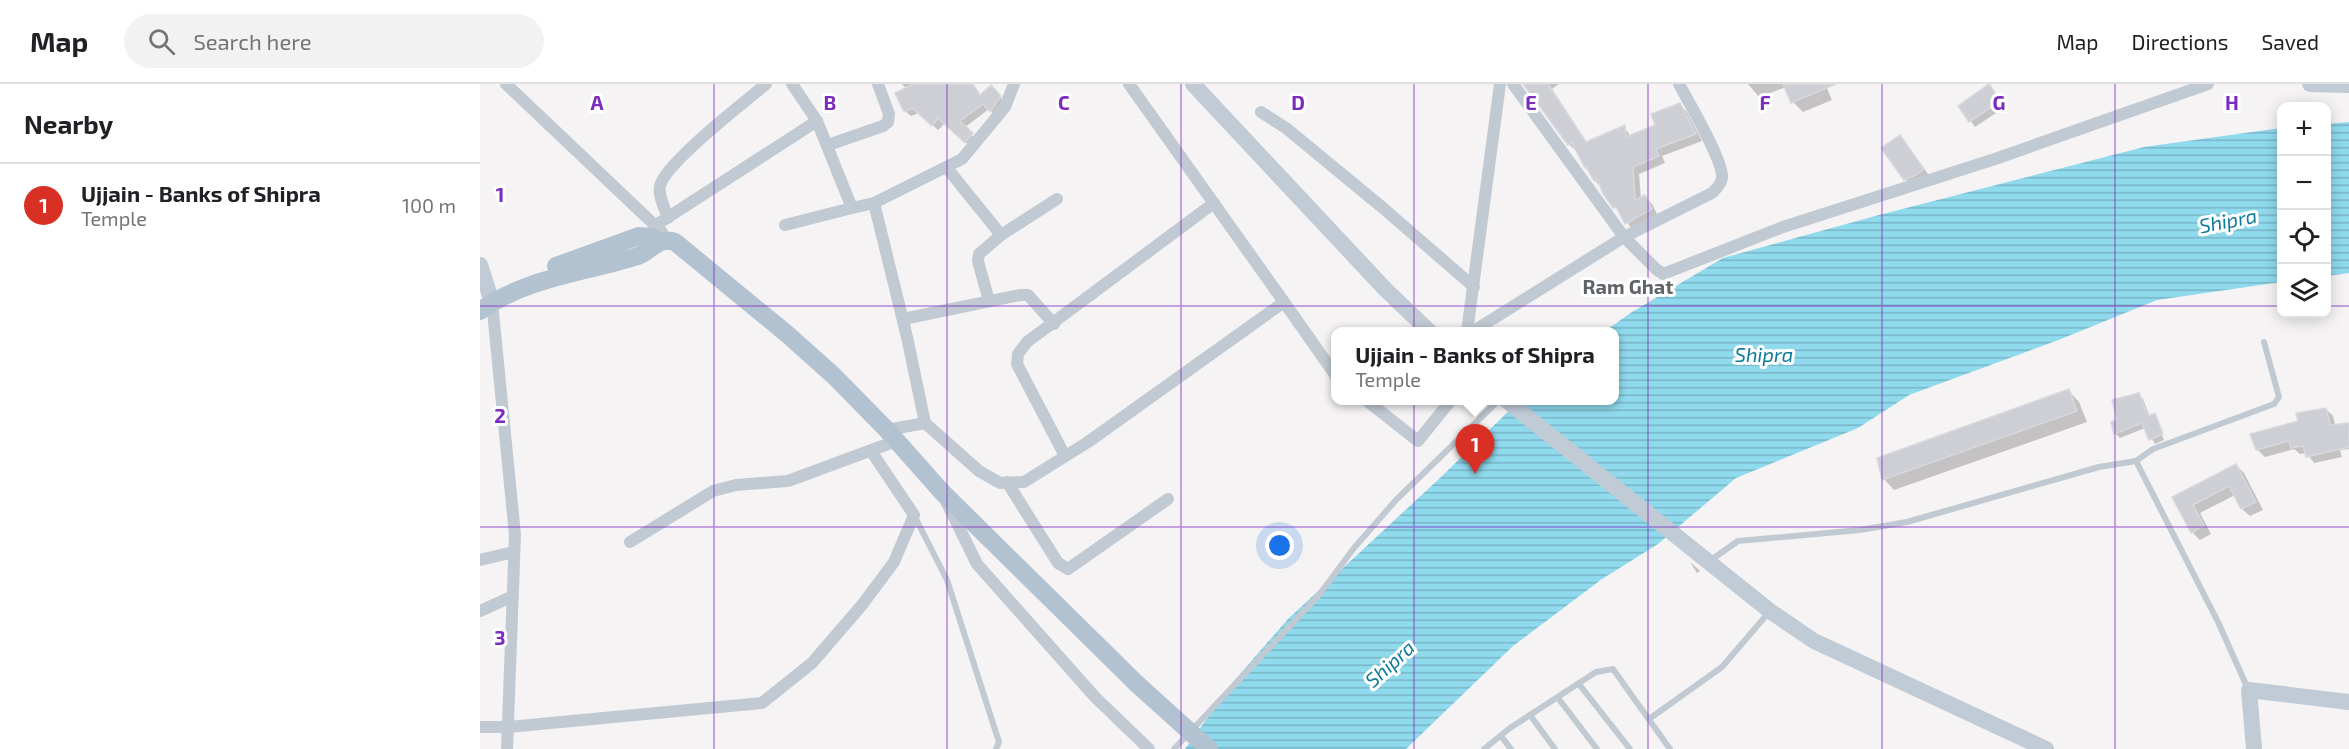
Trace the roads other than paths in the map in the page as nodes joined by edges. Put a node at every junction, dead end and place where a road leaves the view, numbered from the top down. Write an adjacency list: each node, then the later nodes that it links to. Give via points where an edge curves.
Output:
1 (506, 84): 25 (street)
2 (766, 84): 22 (street, via 708,132 666,174 660,195)
3 (792, 84): 15 (street)
4 (878, 84): 16 (street, via 889,114 888,122)
5 (1014, 84): 17 (street, via 1005,107 968,153)
6 (1129, 84): 20 (street)
7 (1193, 84): 34 (main road)
8 (1500, 84): 28 (street)
9 (1513, 84): 26 (street)
10 (1679, 84): 26 (street, via 1723,177 1712,193)
11 (2208, 84): 26 (street, via 1995,159 1783,227 1671,272 1663,274 1656,269)
12 (2310, 84): 13 (main road)
13 (2349, 86)
14 (1261, 112): 28 (street, via 1357,186)
15 (817, 121): 16 (street); 22 (street)
16 (828, 145): 21 (street)
17 (946, 168): 19 (street); 24 (street)
18 (1057, 199): 24 (street)
19 (874, 203): 21 (street); 32 (street)
20 (1214, 203): 31 (street); 33 (street)
21 (852, 208): 23 (street)
22 (668, 218): 25 (street)
23 (785, 225)
24 (1001, 235): 30 (street, via 979,254)
25 (661, 236): 29 (main road, via 639,236); 44 (main road, via 675,242 787,334)
26 (1624, 237): 36 (street)
27 (480, 265): 29 (main road)
28 (1474, 287): 35 (street)
29 (485, 300): 53 (street)
30 (989, 301): 32 (street); 33 (street, via 1028,295)
31 (1284, 302): 38 (street); 46 (street)
32 (903, 319): 43 (street)
33 (1054, 324): 46 (street, via 1027,342 1018,354 1017,364)
34 (1425, 327)
35 (1468, 327)
36 (1480, 327)
37 (2264, 342): 47 (lane, via 2279,398 2274,404 2153,449)
38 (1331, 370)
39 (1372, 405): 40 (street, via 1418,441)
40 (1447, 405)
41 (1500, 405): 71 (lane, via 1396,500 1318,595)
42 (1509, 405): 54 (main road)
43 (925, 423): 44 (street); 48 (street, via 979,471 1000,483)
44 (891, 436): 45 (street); 49 (main road)
45 (871, 450): 51 (street); 52 (street, via 788,481 713,491)
46 (1065, 456): 48 (street, via 1024,482)
47 (2136, 460): 54 (lane, via 2099,466 1907,522 1738,541); 60 (lane)
48 (1007, 482): 50 (street, via 1058,563 1068,569)
49 (942, 492): 70 (street, via 978,564 1095,697); 72 (main road, bridge, via 1137,684)
50 (1168, 499)
51 (914, 515): 66 (street, via 894,562 862,605 812,663 762,703); 69 (lane, via 947,580 999,742)
52 (630, 542)
53 (514, 552): 55 (street); 56 (street)
54 (1702, 556): 58 (main road)
55 (480, 560)
56 (513, 596): 57 (street); 66 (street)
57 (480, 611)
58 (1770, 611): 64 (lane, via 1722,666); 79 (main road, via 1814,641)
59 (1579, 684): 61 (lane); 64 (lane, via 1596,672 1613,669); 77 (lane)
60 (2249, 690): 62 (main road); 80 (main road)
61 (1557, 698): 63 (lane); 76 (lane)
62 (2349, 702)
63 (1530, 715): 67 (lane); 75 (lane)
64 (1649, 719): 78 (lane)
65 (480, 727): 66 (street)
66 (508, 727): 68 (street)
67 (1501, 736): 73 (lane); 74 (lane)
68 (507, 749)
69 (996, 749)
70 (1149, 749)
71 (1174, 749)
72 (1209, 749)
73 (1484, 749)
74 (1511, 749)
75 (1556, 749)
76 (1597, 749)
77 (1630, 749)
78 (1670, 749)
79 (2046, 749)
80 (2254, 749)

